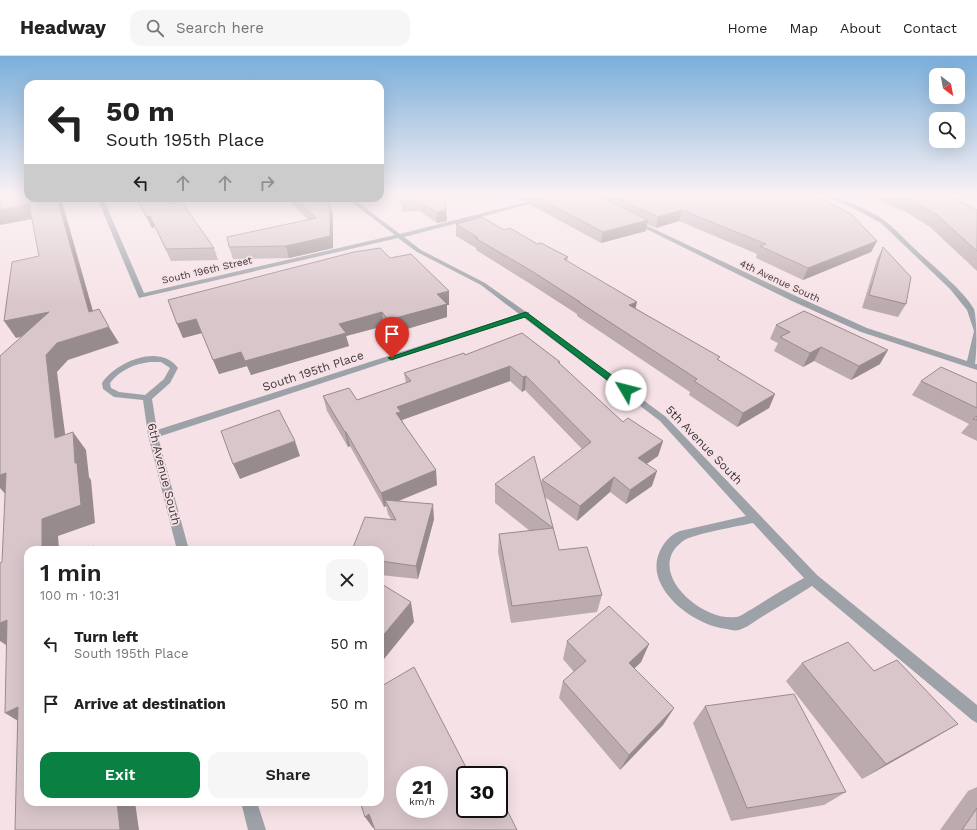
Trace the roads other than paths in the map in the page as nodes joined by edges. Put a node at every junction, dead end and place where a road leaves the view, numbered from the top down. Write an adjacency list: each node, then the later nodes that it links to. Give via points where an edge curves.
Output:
1 (115, 232): 6 (street, South 196th Street, via 142,296)
2 (395, 232): 6 (street, 5th Avenue South)
3 (415, 232): 6 (street, South 196th Street)
4 (656, 232): 9 (street, 4th Avenue South, via 864,330)
5 (894, 232): 8 (street, via 952,288 971,310)
6 (400, 236): 7 (street, 5th Avenue South, via 420,251 483,284)
7 (526, 314): 11 (street, South 195th Place); 12 (street, 5th Avenue South, via 663,419)
8 (977, 331): 9 (street)
9 (974, 365)
10 (147, 398): 10 (street, via 117,395 107,389 106,384 118,370 136,362 160,359 171,363 174,368 173,374); 11 (street, 6th Avenue South)
11 (153, 435): 13 (street, 6th Avenue South)
12 (756, 518): 14 (street, 5th Avenue South); 14 (street, via 693,532 680,536 670,544 664,555 664,569 668,584 680,600 697,613 717,622 738,624)
13 (182, 546)
14 (812, 579): 15 (street, 5th Avenue South)
15 (977, 715)
16 (251, 806): 17 (street)
17 (257, 830)

